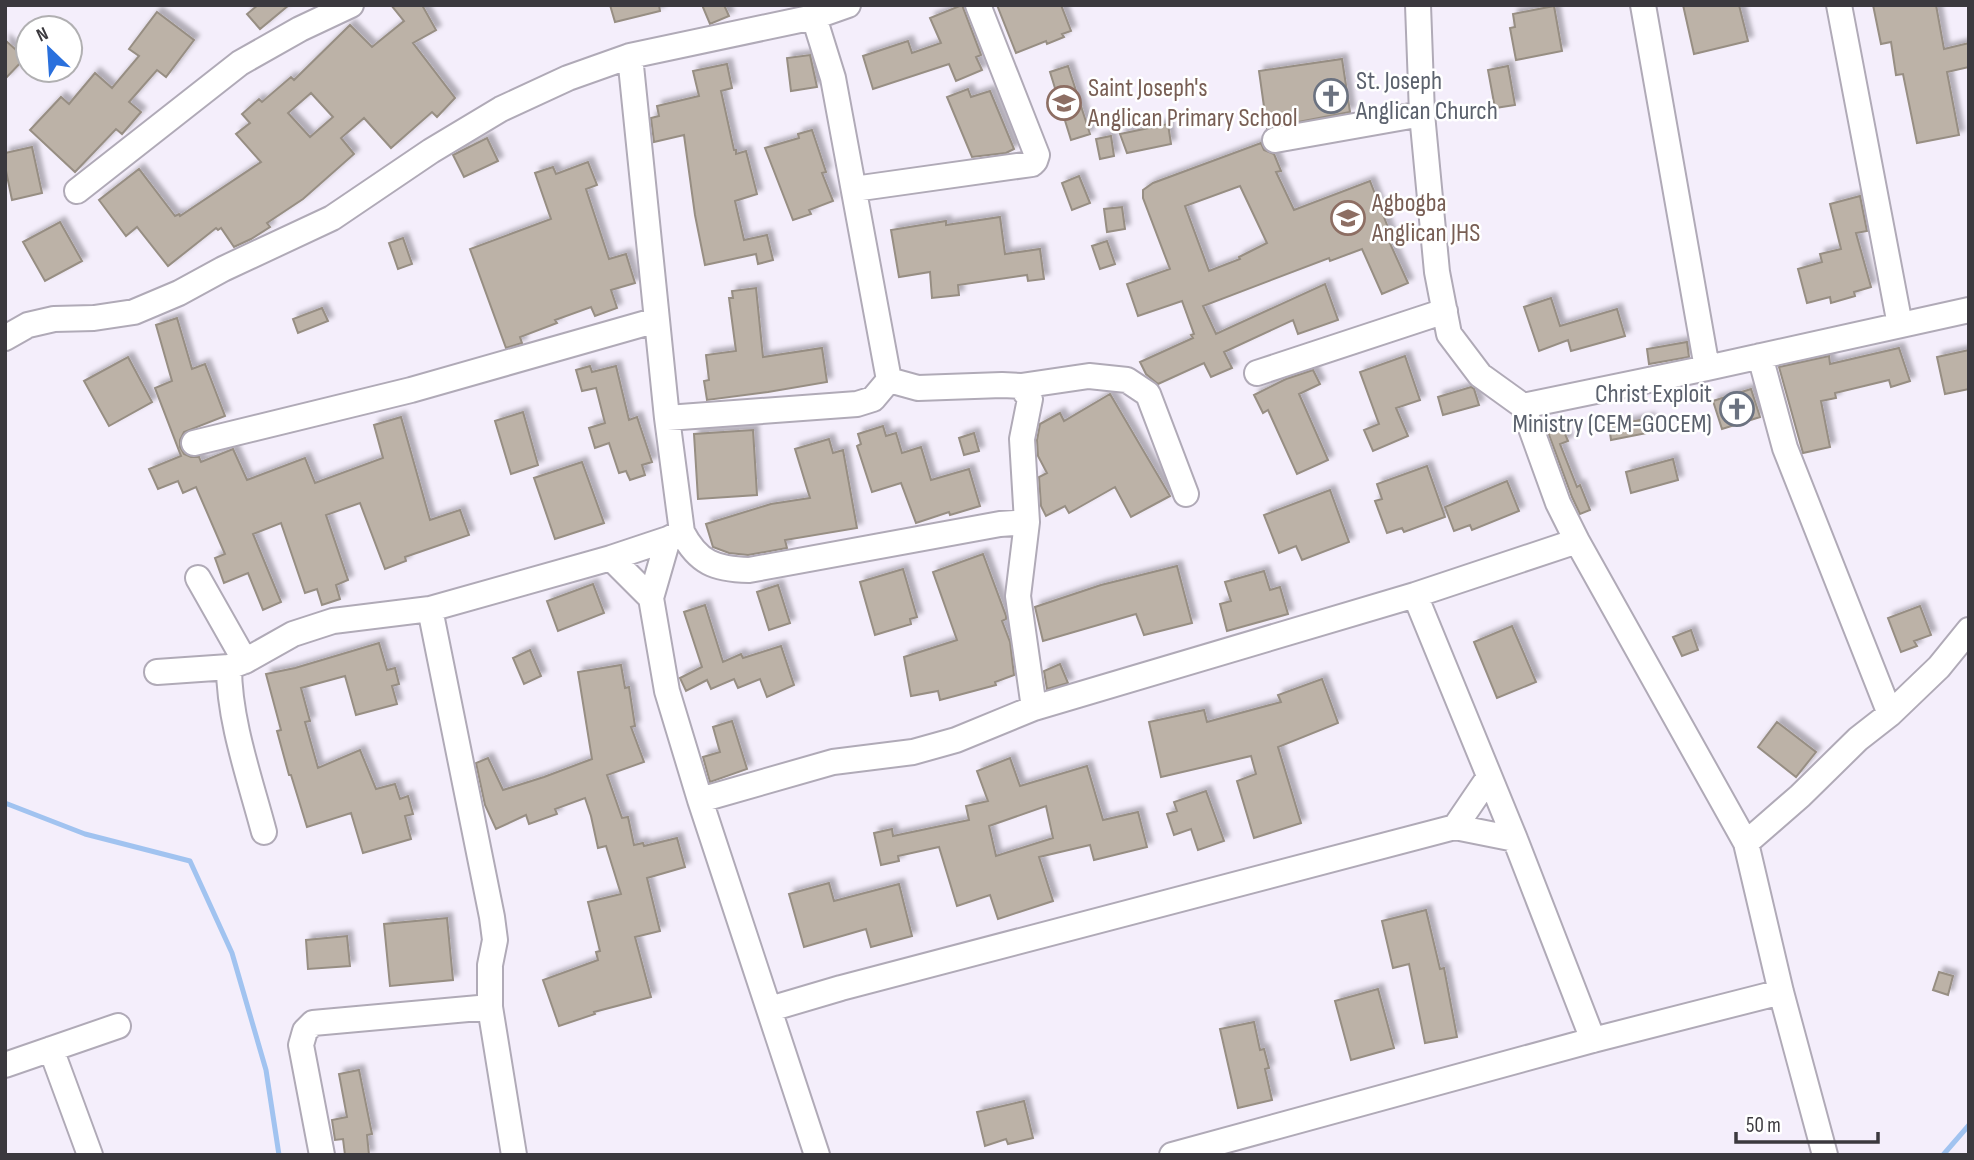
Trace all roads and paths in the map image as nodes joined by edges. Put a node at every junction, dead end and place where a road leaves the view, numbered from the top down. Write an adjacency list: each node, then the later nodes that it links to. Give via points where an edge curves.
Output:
1 (351, 5): 12 (street, via 240,63)
2 (848, 5): 7 (street)
3 (978, 5): 11 (street, via 1037,155 1035,161)
4 (1418, 5): 9 (street)
5 (1643, 5): 19 (street)
6 (1839, 5): 16 (street)
7 (814, 17): 8 (street); 11 (street, via 833,78)
8 (630, 56): 15 (street); 17 (street, via 501,109 332,218 179,293 134,312 54,319 28,325)
9 (1422, 114): 10 (street); 14 (street)
10 (1275, 140)
11 (854, 190): 21 (street)
12 (77, 191)
13 (1969, 310): 16 (street)
14 (1445, 311): 20 (street); 23 (street, via 1450,334 1480,375)
15 (657, 320): 24 (street); 25 (street, via 411,390)
16 (1900, 325): 18 (street)
17 (5, 338)
18 (1760, 356): 19 (street); 39 (street, via 1785,449)
19 (1707, 368): 23 (street)
20 (1257, 373)
21 (889, 380): 22 (street, via 918,388); 24 (street, via 873,399 857,404)
22 (1021, 386): 26 (street, via 1089,376 1127,380 1148,394); 27 (street, via 1030,399 1022,439)
23 (1523, 406): 29 (street, via 1558,503)
24 (667, 418): 28 (street)
25 (194, 443)
26 (1186, 494)
27 (1027, 522): 28 (street, via 749,570 727,569 705,560); 38 (street, via 1018,597)
28 (675, 535): 30 (street); 33 (street)
29 (1577, 541): 32 (street); 45 (street)
30 (611, 558): 33 (street); 34 (street)
31 (198, 578): 36 (street)
32 (1415, 595): 38 (street); 40 (street)
33 (651, 598): 41 (street, via 667,691)
34 (430, 609): 36 (street, via 333,621 293,634); 47 (street, via 492,917 495,940)
35 (1969, 630): 39 (street)
36 (237, 664): 37 (street); 43 (street, via 229,685 233,714)
37 (157, 672)
38 (1034, 708): 41 (street, via 913,752 833,762)
39 (1890, 714): 45 (street)
40 (1489, 777): 42 (street); 44 (street)
41 (700, 800): 48 (street)
42 (1455, 827): 44 (street); 48 (street)
43 (264, 832)
44 (1515, 839): 50 (street)
45 (1746, 843): 46 (street)
46 (1781, 992): 50 (street); 58 (street)
47 (490, 1007): 54 (street, via 313,1023 301,1045); 55 (street)
48 (771, 1009): 56 (street)
49 (118, 1026): 51 (street)
50 (1593, 1040): 57 (street)
51 (51, 1049): 52 (street); 53 (street)
52 (5, 1065)
53 (90, 1155)
54 (322, 1155)
55 (514, 1155)
56 (817, 1155)
57 (1172, 1155)
58 (1825, 1155)

